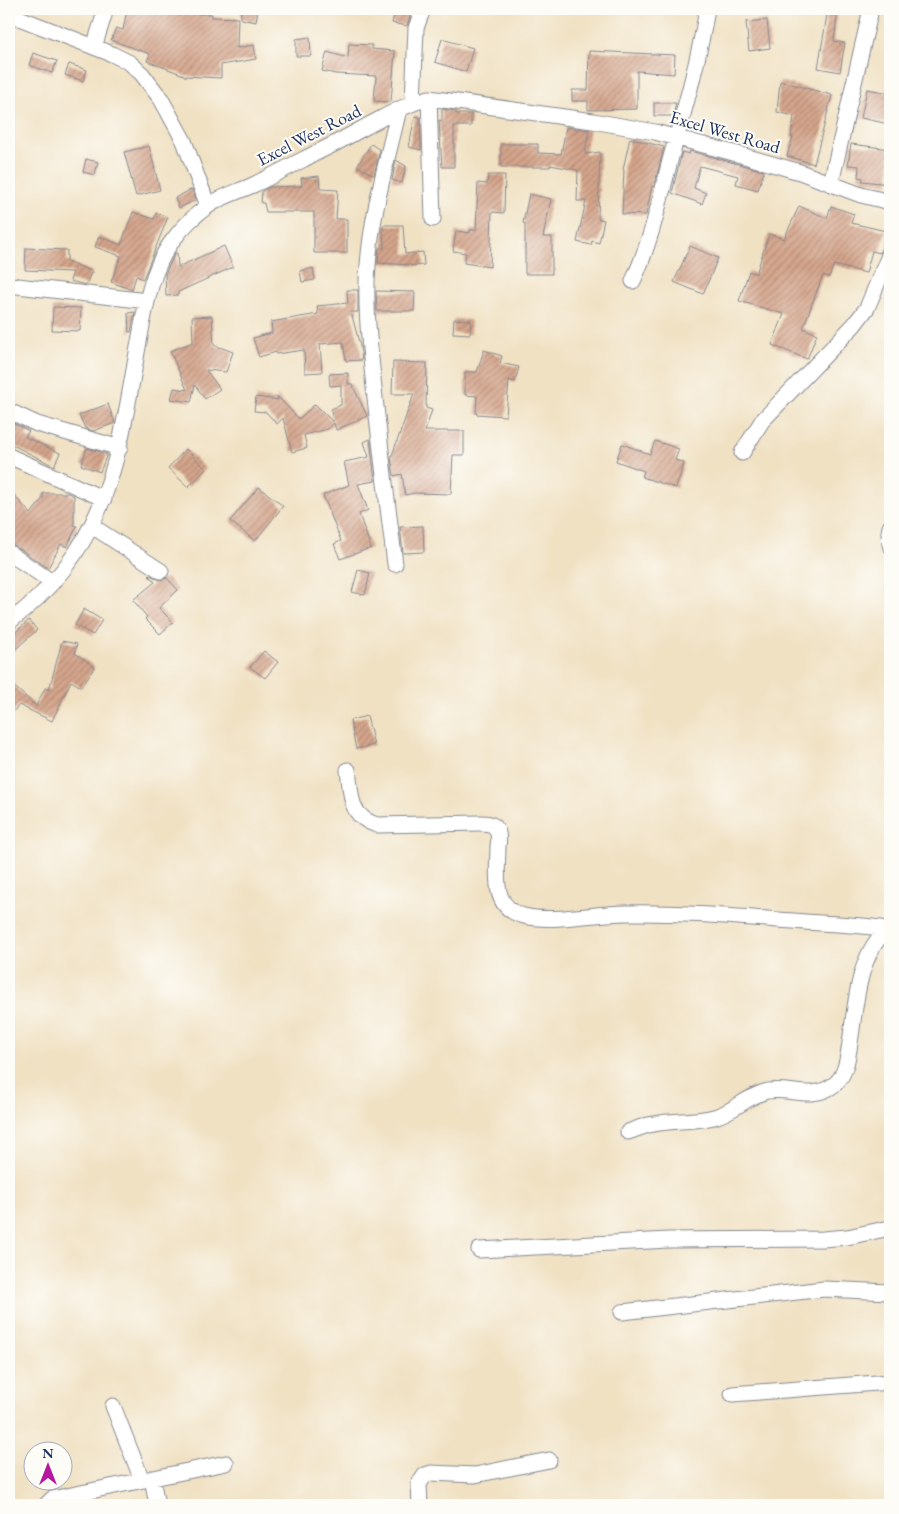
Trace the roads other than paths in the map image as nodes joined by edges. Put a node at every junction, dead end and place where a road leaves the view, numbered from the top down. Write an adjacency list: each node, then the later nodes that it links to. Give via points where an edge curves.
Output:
1 (106, 9): 6 (street)
2 (423, 9): 8 (street, via 416,28)
3 (707, 9): 10 (street)
4 (871, 9): 11 (street)
5 (18, 14): 6 (street)
6 (94, 47): 13 (street, via 130,63 161,99 184,141)
7 (429, 98): 8 (street, Excel West Road); 10 (street, Excel West Road, via 593,121); 14 (street)
8 (413, 102): 9 (street, Excel West Road)
9 (399, 109): 13 (street, Excel West Road); 28 (street, via 372,220 367,285 380,445)
10 (677, 137): 11 (street, Excel West Road); 16 (street, via 645,254)
11 (832, 183): 12 (street, Excel West Road)
12 (890, 202)
13 (208, 206): 18 (street, Excel West Road, via 174,239 163,256)
14 (432, 219)
15 (890, 253): 21 (street, via 867,308 762,421)
16 (633, 281)
17 (9, 284): 18 (street)
18 (147, 301): 20 (street, Excel West Road)
19 (9, 411): 20 (street, via 37,424)
20 (120, 448): 23 (street, Excel West Road)
21 (742, 453)
22 (9, 456): 23 (street)
23 (104, 499): 24 (street, Excel West Road)
24 (92, 526): 29 (street); 30 (street, Excel West Road, via 78,550)
25 (890, 527): 26 (street)
26 (890, 545)
27 (9, 553): 30 (street)
28 (395, 564)
29 (161, 571)
30 (52, 582): 31 (street, Excel West Road, via 30,606)
31 (9, 622)
32 (348, 770): 33 (street, via 356,813 366,821 377,825 481,823 495,827 499,838 500,896 506,908 523,916 685,914)
33 (889, 928): 34 (street, via 875,943 866,962 848,1056 842,1076 834,1085 810,1093 772,1090 714,1117 653,1124)
34 (628, 1132)
35 (890, 1228): 36 (street, via 823,1239 669,1240)
36 (479, 1250)
37 (890, 1292): 38 (street, via 824,1289)
38 (622, 1312)
39 (890, 1382): 40 (street)
40 (732, 1394)
41 (113, 1406): 44 (street)
42 (548, 1460): 47 (street, via 475,1475 425,1475 419,1484)
43 (226, 1463): 44 (street)
44 (147, 1479): 45 (street, via 52,1499); 46 (street)
45 (46, 1505)
46 (157, 1505)
47 (420, 1505)

